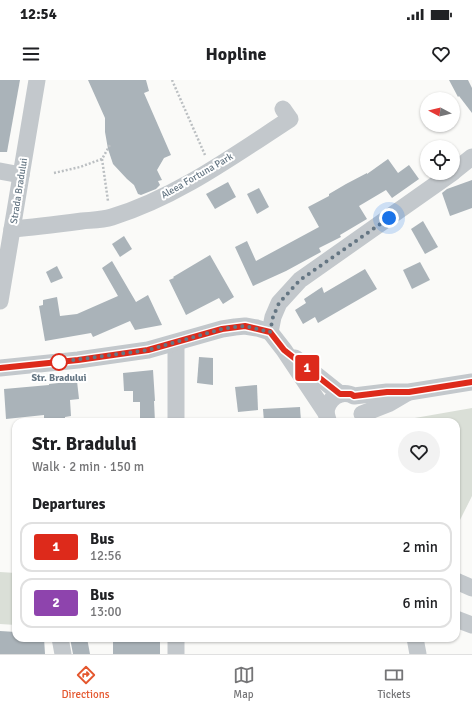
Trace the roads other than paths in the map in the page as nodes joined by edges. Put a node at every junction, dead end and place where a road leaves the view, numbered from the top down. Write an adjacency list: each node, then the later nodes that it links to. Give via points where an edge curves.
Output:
1 (37, 80): 6 (street, Strada Bradului)
2 (283, 108): 8 (street, Aleea Fortuna Park, via 290,119 212,170 145,204 111,217)
3 (472, 157): 4 (street)
4 (460, 167)
5 (0, 171): 6 (street)
6 (21, 175): 8 (street, Strada Bradului)
7 (442, 180): 10 (street, via 300,280 279,303)
8 (12, 229): 9 (street, Strada Bradului)
9 (0, 301)
10 (270, 332): 11 (street, via 251,327 235,327); 12 (street)
11 (176, 343): 13 (street, via 78,360); 17 (street)
12 (284, 350): 16 (street); 18 (street)
13 (0, 368)
14 (472, 382): 15 (street)
15 (409, 392): 16 (street); 19 (street)
16 (347, 395): 18 (street, via 336,396 328,403); 19 (street, via 359,400)
17 (176, 418)
18 (327, 418)
19 (360, 418)
20 (460, 583): 21 (street)
21 (472, 588)
22 (460, 620): 23 (street)
23 (472, 625)
24 (61, 642): 27 (street)
25 (176, 642): 28 (street)
26 (416, 642): 29 (street)
27 (63, 654)
28 (176, 654)
29 (418, 654)

